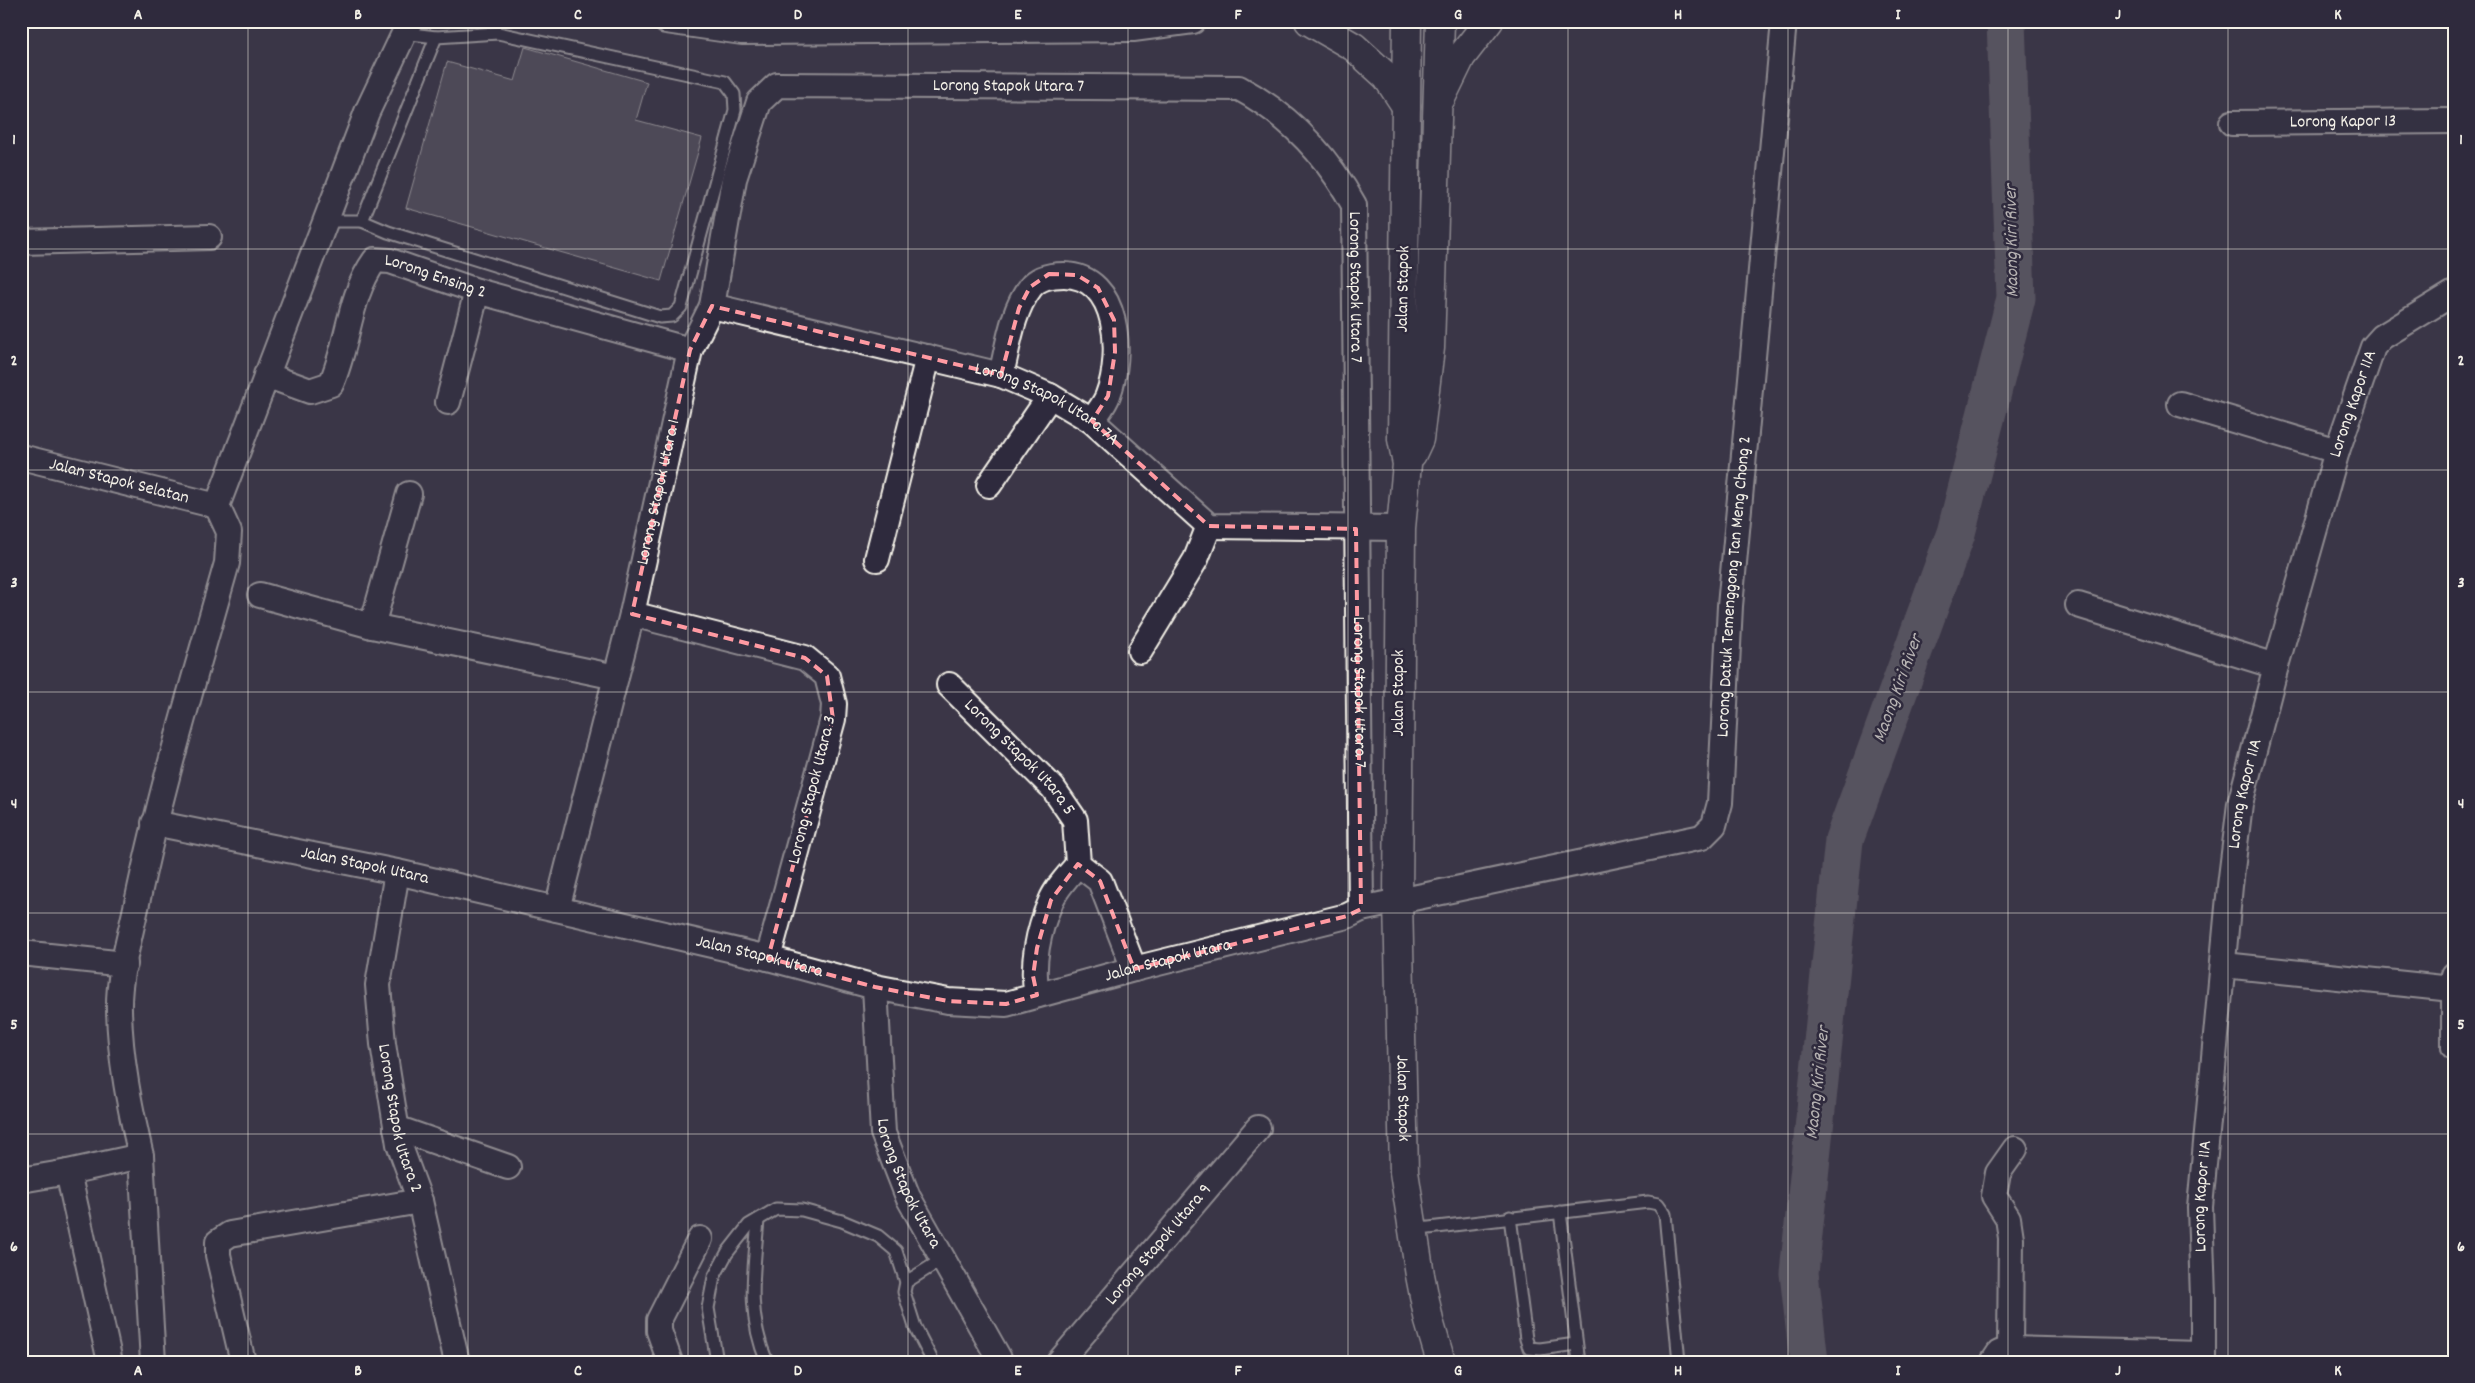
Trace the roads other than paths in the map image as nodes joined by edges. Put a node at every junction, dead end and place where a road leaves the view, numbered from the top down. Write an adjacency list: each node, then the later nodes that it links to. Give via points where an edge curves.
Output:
1 (666, 21): 2 (street, via 742,32 1133,29)
2 (1193, 21)
3 (1309, 21): 11 (main road, via 1354,47 1387,77)
4 (1406, 21): 11 (main road, Jalan Stapok)
5 (1440, 21): 14 (main road)
6 (1489, 21): 14 (main road, via 1461,57 1437,105)
7 (1784, 21): 51 (street, Lorong Datuk Temenggong Tan Meng Chong 2, via 1730,606 1720,803 1714,825 1702,837)
8 (406, 27): 9 (lane); 15 (street, via 367,112)
9 (436, 36): 16 (lane); 16 (lane, via 498,33 725,82 734,94 735,110 681,307 672,316 660,317)
10 (777, 84): 21 (street, Lorong Stapok Utara 1, via 759,102 734,179); 38 (street, Lorong Stapok Utara 7, via 1239,88 1253,95 1297,129 1318,151 1341,180 1354,206)
11 (1406, 106): 32 (main road, Jalan Stapok, via 1402,439)
12 (2454, 121): 13 (street, Lorong Kapor 13)
13 (2232, 123)
14 (1435, 134): 32 (main road, via 1430,348 1419,439)
15 (326, 221): 16 (lane); 24 (street)
16 (362, 221)
17 (209, 237): 18 (street)
18 (21, 242)
19 (478, 291): 22 (street, Lorong Ensing 2); 24 (street, Lorong Ensing 2, via 390,261 375,260 363,276 341,360 331,384 310,391); 27 (street)
20 (2454, 293): 30 (street, Lorong Kapor 11A, via 2382,337 2373,347)
21 (712, 306): 22 (street, Lorong Stapok Utara 1); 23 (street, Lorong Stapok Utara 7A)
22 (690, 350): 42 (street, Lorong Stapok Utara 1)
23 (928, 358): 25 (street, Lorong Stapok Utara 7A); 39 (street)
24 (266, 375): 35 (street)
25 (1001, 375): 26 (street, Lorong Stapok Utara 7A); 29 (street, via 1019,308 1030,287 1048,274 1077,275 1098,288 1114,320 1112,380 1108,396)
26 (1050, 396): 29 (street, Lorong Stapok Utara 7A); 33 (street)
27 (448, 402)
28 (2180, 404): 30 (street)
29 (1092, 421): 36 (street, Lorong Stapok Utara 7A)
30 (2337, 451): 45 (street, Lorong Kapor 11A)
31 (21, 457): 35 (street, Jalan Stapok Selatan)
32 (1407, 464): 37 (main road, Jalan Stapok)
33 (989, 485)
34 (409, 494): 43 (street)
35 (217, 506): 48 (street, via 228,532 227,563)
36 (1209, 526): 38 (street); 44 (street, via 1196,560)
37 (1401, 528): 38 (street); 51 (main road, Jalan Stapok)
38 (1356, 529): 53 (street, Lorong Stapok Utara 7)
39 (876, 559)
40 (260, 595): 43 (street)
41 (2078, 606): 45 (street)
42 (632, 614): 46 (street, Lorong Stapok Utara 1); 55 (street, Lorong Stapok Utara 3, via 805,658 827,676 834,704 833,719)
43 (372, 626): 46 (street)
44 (1140, 651)
45 (2276, 666): 57 (street, Lorong Kapor 11A, via 2240,804)
46 (616, 677): 52 (street, Lorong Stapok Utara 1)
47 (949, 685): 49 (street, Lorong Stapok Utara 5, via 1053,788 1075,820)
48 (154, 823): 50 (street, Jalan Stapok Utara); 56 (street)
49 (1078, 864): 58 (street, via 1100,881); 61 (street, via 1048,908 1033,976)
50 (397, 872): 52 (street, Jalan Stapok Utara); 63 (street, Lorong Stapok Utara 2, via 378,985)
51 (1398, 900): 53 (street, Lorong Datuk Temenggong Tan Meng Chong 2); 74 (main road, Jalan Stapok, via 1404,1172)
52 (557, 909): 55 (street, Jalan Stapok Utara)
53 (1361, 909): 58 (street, Jalan Stapok Utara, via 1347,916)
54 (21, 954): 56 (street)
55 (768, 958): 60 (street, Jalan Stapok Utara)
56 (125, 964): 66 (street, via 119,1008 122,1059)
57 (2224, 965): 59 (street); 80 (street, Lorong Kapor 11A, via 2200,1207 2204,1298)
58 (1134, 969): 61 (street, Jalan Stapok Utara)
59 (2453, 982): 62 (street)
60 (875, 987): 61 (street, Jalan Stapok Utara, via 948,1001 1006,1004); 76 (street, Lorong Stapok Utara, via 883,1133 908,1197)
61 (1037, 996)
62 (2454, 1047)
63 (396, 1128): 67 (street); 70 (street, Lorong Stapok Utara 2)
64 (1258, 1128): 90 (street, Lorong Stapok Utara 9)
65 (2015, 1149): 79 (street, via 1998,1173 1994,1196 2008,1218 2011,1238)
66 (141, 1156): 68 (street); 82 (street)
67 (508, 1167)
68 (68, 1172): 69 (street); 81 (street)
69 (21, 1180)
70 (420, 1201): 83 (street, via 230,1234 218,1242 218,1255); 84 (street, Lorong Stapok Utara 2)
71 (1560, 1212): 72 (lane); 78 (lane); 93 (lane, via 1648,1202 1658,1204 1665,1214)
72 (1510, 1217): 74 (lane); 78 (lane, via 1526,1339 1530,1348)
73 (758, 1220): 77 (lane, via 776,1209 802,1210 842,1221 878,1236 896,1251); 86 (lane, via 749,1225 727,1253 714,1277 708,1308); 87 (lane, via 752,1290 757,1338)
74 (1412, 1230): 91 (main road, Jalan Stapok, via 1429,1321)
75 (700, 1239): 85 (street, via 659,1320 659,1331)
76 (943, 1260): 77 (lane); 89 (street, Lorong Stapok Utara)
77 (906, 1282): 88 (lane, via 904,1292 915,1327)
78 (1576, 1344): 92 (lane)
79 (2002, 1355): 80 (street)
80 (2202, 1358)
81 (110, 1362)
82 (153, 1362)
83 (243, 1362)
84 (457, 1362)
85 (670, 1362)
86 (717, 1362)
87 (767, 1362)
88 (933, 1362)
89 (1001, 1362)
90 (1059, 1362)
91 (1441, 1362)
92 (1579, 1362)
93 (1679, 1362)

